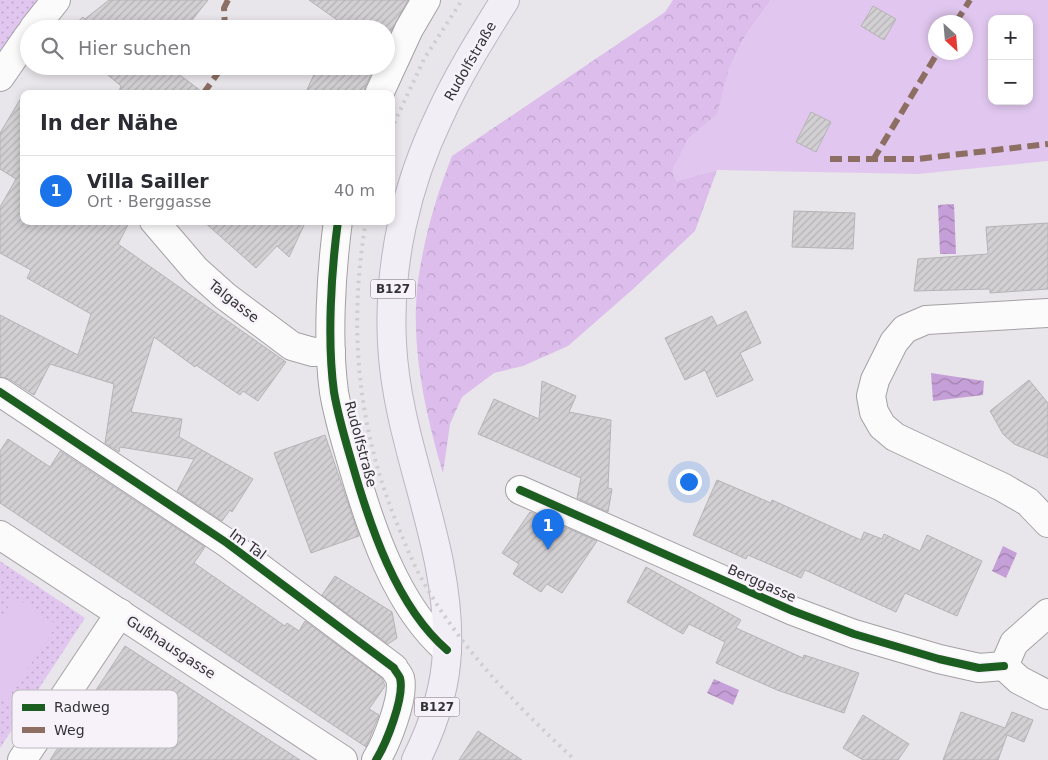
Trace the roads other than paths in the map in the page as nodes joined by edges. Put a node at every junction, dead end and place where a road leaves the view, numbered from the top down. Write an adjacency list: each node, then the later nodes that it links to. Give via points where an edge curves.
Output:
1 (56, 0): 4 (street)
2 (426, 0): 6 (street)
3 (505, 0): 20 (main road, Rudolfstraße / B127, via 439,115 409,196 394,274 391,317 395,381 437,551)
4 (40, 20)
5 (20, 48): 8 (street)
6 (395, 59)
7 (388, 75): 9 (street)
8 (0, 77)
9 (381, 90)
10 (157, 225): 13 (street, Talgasse, via 196,270 292,346 313,352)
11 (337, 225): 13 (street, Rudolfstraße)
12 (1048, 313): 16 (street, via 926,320 905,329 894,342 875,380 871,396 874,412 882,426 895,437 1002,487 1028,502)
13 (331, 350): 20 (street, Rudolfstraße, via 341,427 374,531 388,566 410,605 433,638)
14 (0, 392): 27 (street, Im Tal, via 227,543 394,668 400,678 400,696 392,726)
15 (520, 490): 21 (street, Berggasse, via 793,611 854,634 979,668)
16 (1048, 523)
17 (0, 535): 18 (street, Gußhausgasse)
18 (120, 613): 22 (street); 26 (street, Gußhausgasse)
19 (1048, 613): 21 (street, via 1014,643)
20 (447, 650): 28 (main road, Rudolfstraße / B127, via 432,725)
21 (1004, 666): 23 (street, via 1019,680)
22 (69, 690)
23 (1048, 695)
24 (30, 748): 25 (street)
25 (22, 760)
26 (343, 760)
27 (376, 760)
28 (416, 760)

